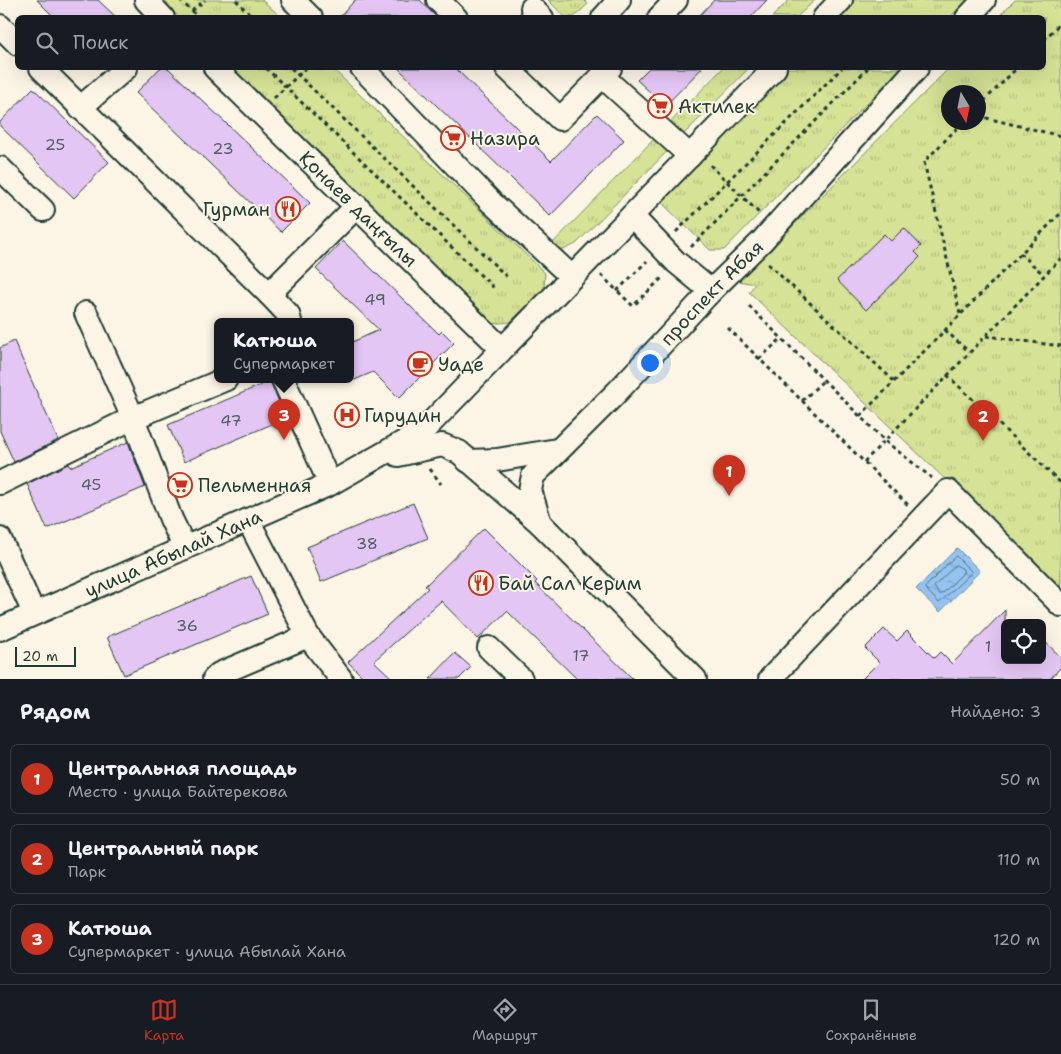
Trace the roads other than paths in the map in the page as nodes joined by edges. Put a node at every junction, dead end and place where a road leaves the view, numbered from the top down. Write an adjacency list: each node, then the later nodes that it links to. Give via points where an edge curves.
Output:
1 (146, 0): 7 (street)
2 (293, 0): 8 (street)
3 (619, 0): 9 (street)
4 (676, 0): 10 (street)
5 (841, 0): 11 (street)
6 (984, 0): 12 (street)
7 (160, 15)
8 (309, 15)
9 (606, 15)
10 (662, 15)
11 (827, 15)
12 (969, 15)
13 (0, 26): 14 (street)
14 (15, 41)
15 (43, 70): 23 (street)
16 (124, 70): 23 (street)
17 (217, 70): 26 (street, Қонаев даңғылы)
18 (364, 70): 29 (street, via 492,203)
19 (509, 70): 20 (street, via 560,119)
20 (606, 70): 24 (street)
21 (773, 70): 24 (street)
22 (916, 70): 30 (street, проспект Абая, via 762,240)
23 (80, 108): 31 (street)
24 (692, 153): 28 (street)
25 (0, 168): 27 (street)
26 (356, 206): 31 (street); 34 (street, Қонаев даңғылы)
27 (43, 210)
28 (632, 216): 29 (street); 30 (street)
29 (572, 278): 34 (street)
30 (711, 291): 38 (street, проспект Абая, via 617,392)
31 (269, 294): 33 (street)
32 (86, 313): 37 (street)
33 (289, 318)
34 (502, 350): 40 (street, улица Абылай Хана, via 423,431)
35 (216, 383): 37 (street)
36 (284, 383): 42 (street)
37 (133, 418): 41 (street); 46 (street)
38 (557, 450): 39 (street, via 497,460); 44 (street, проспект Абая, via 530,481 531,496)
39 (468, 460): 40 (street, via 442,445 401,453); 44 (street)
40 (358, 470): 42 (street, улица Абылай Хана)
41 (0, 483)
42 (330, 484): 43 (street, улица Абылай Хана)
43 (248, 520): 46 (street, улица Абылай Хана); 50 (street)
44 (540, 523): 55 (street)
45 (0, 539): 48 (street)
46 (185, 548): 48 (street, улица Абылай Хана)
47 (1061, 605): 56 (street, via 948,491)
48 (34, 613): 49 (street, улица Абылай Хана)
49 (0, 629)
50 (308, 636): 52 (street); 53 (street)
51 (489, 648): 54 (street)
52 (214, 679)
53 (341, 679)
54 (521, 679)
55 (695, 679)
56 (770, 679)

